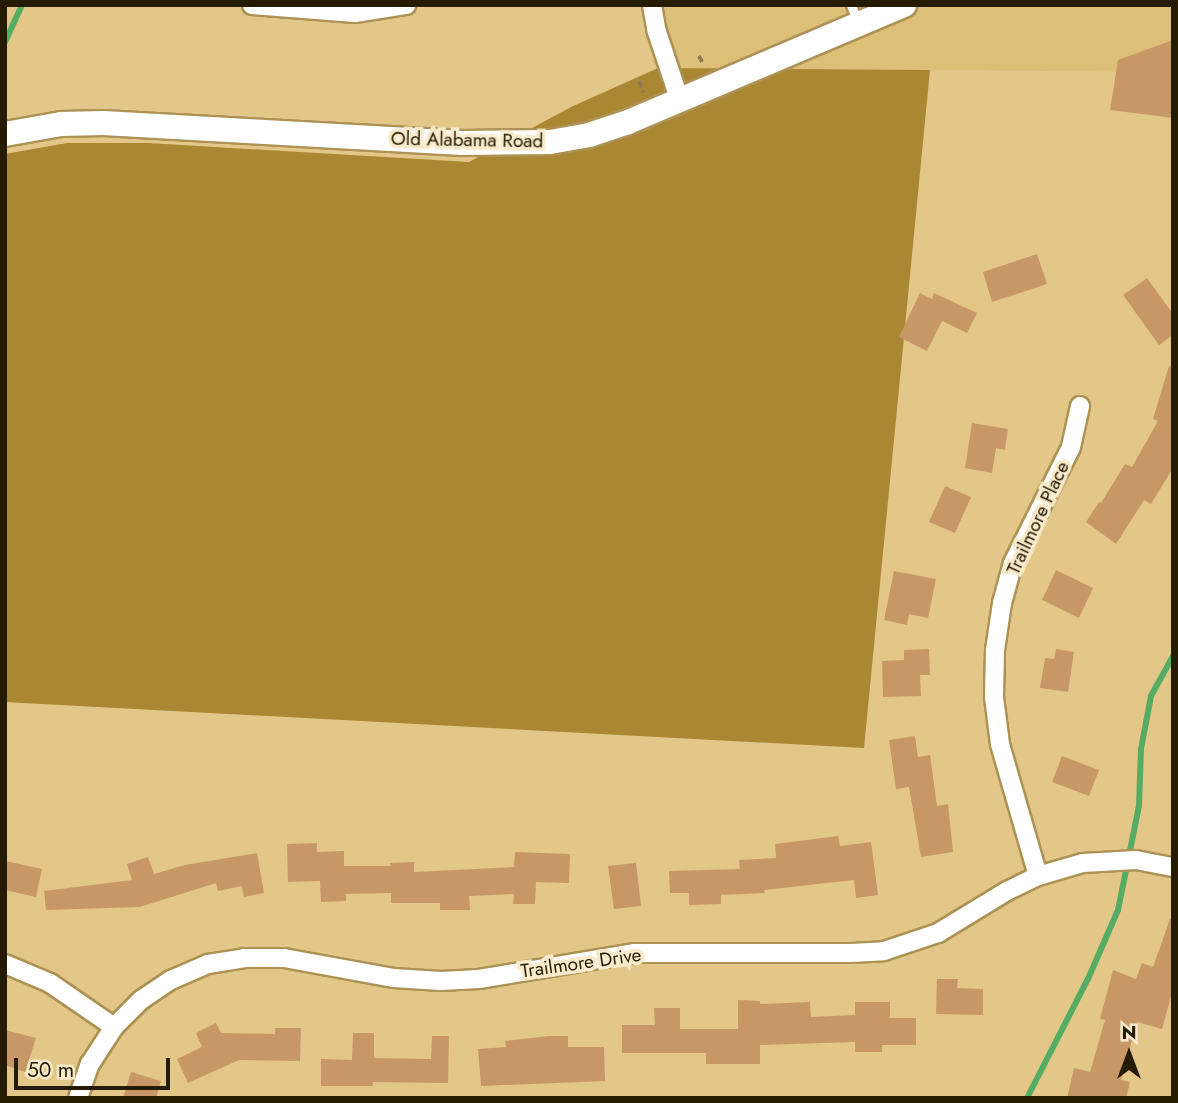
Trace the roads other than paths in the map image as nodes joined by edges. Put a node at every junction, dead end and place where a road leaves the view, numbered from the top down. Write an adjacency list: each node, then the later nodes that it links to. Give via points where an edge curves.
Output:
1 (252, 5): 5 (street)
2 (406, 5): 5 (street, via 355,13)
3 (652, 5): 7 (street)
4 (904, 5): 6 (street, Old Alabama Road)
5 (273, 6)
6 (855, 15): 7 (street, Old Alabama Road)
7 (680, 101): 8 (street, Old Alabama Road, via 589,135 506,144 103,123 61,124)
8 (5, 134)
9 (1080, 405): 11 (street, Trailmore Place, via 1070,447 1013,564 995,650 1000,744)
10 (1173, 867): 11 (street, Trailmore Drive, via 1136,860 1083,863)
11 (1038, 876): 13 (street, Trailmore Drive, via 938,933 884,951 634,953 441,981 394,978 284,958 244,958 208,964 171,980 141,1000)
12 (5, 964): 13 (street, via 50,983)
13 (114, 1027): 14 (street, Trailmore Drive, via 90,1064)
14 (78, 1098)

